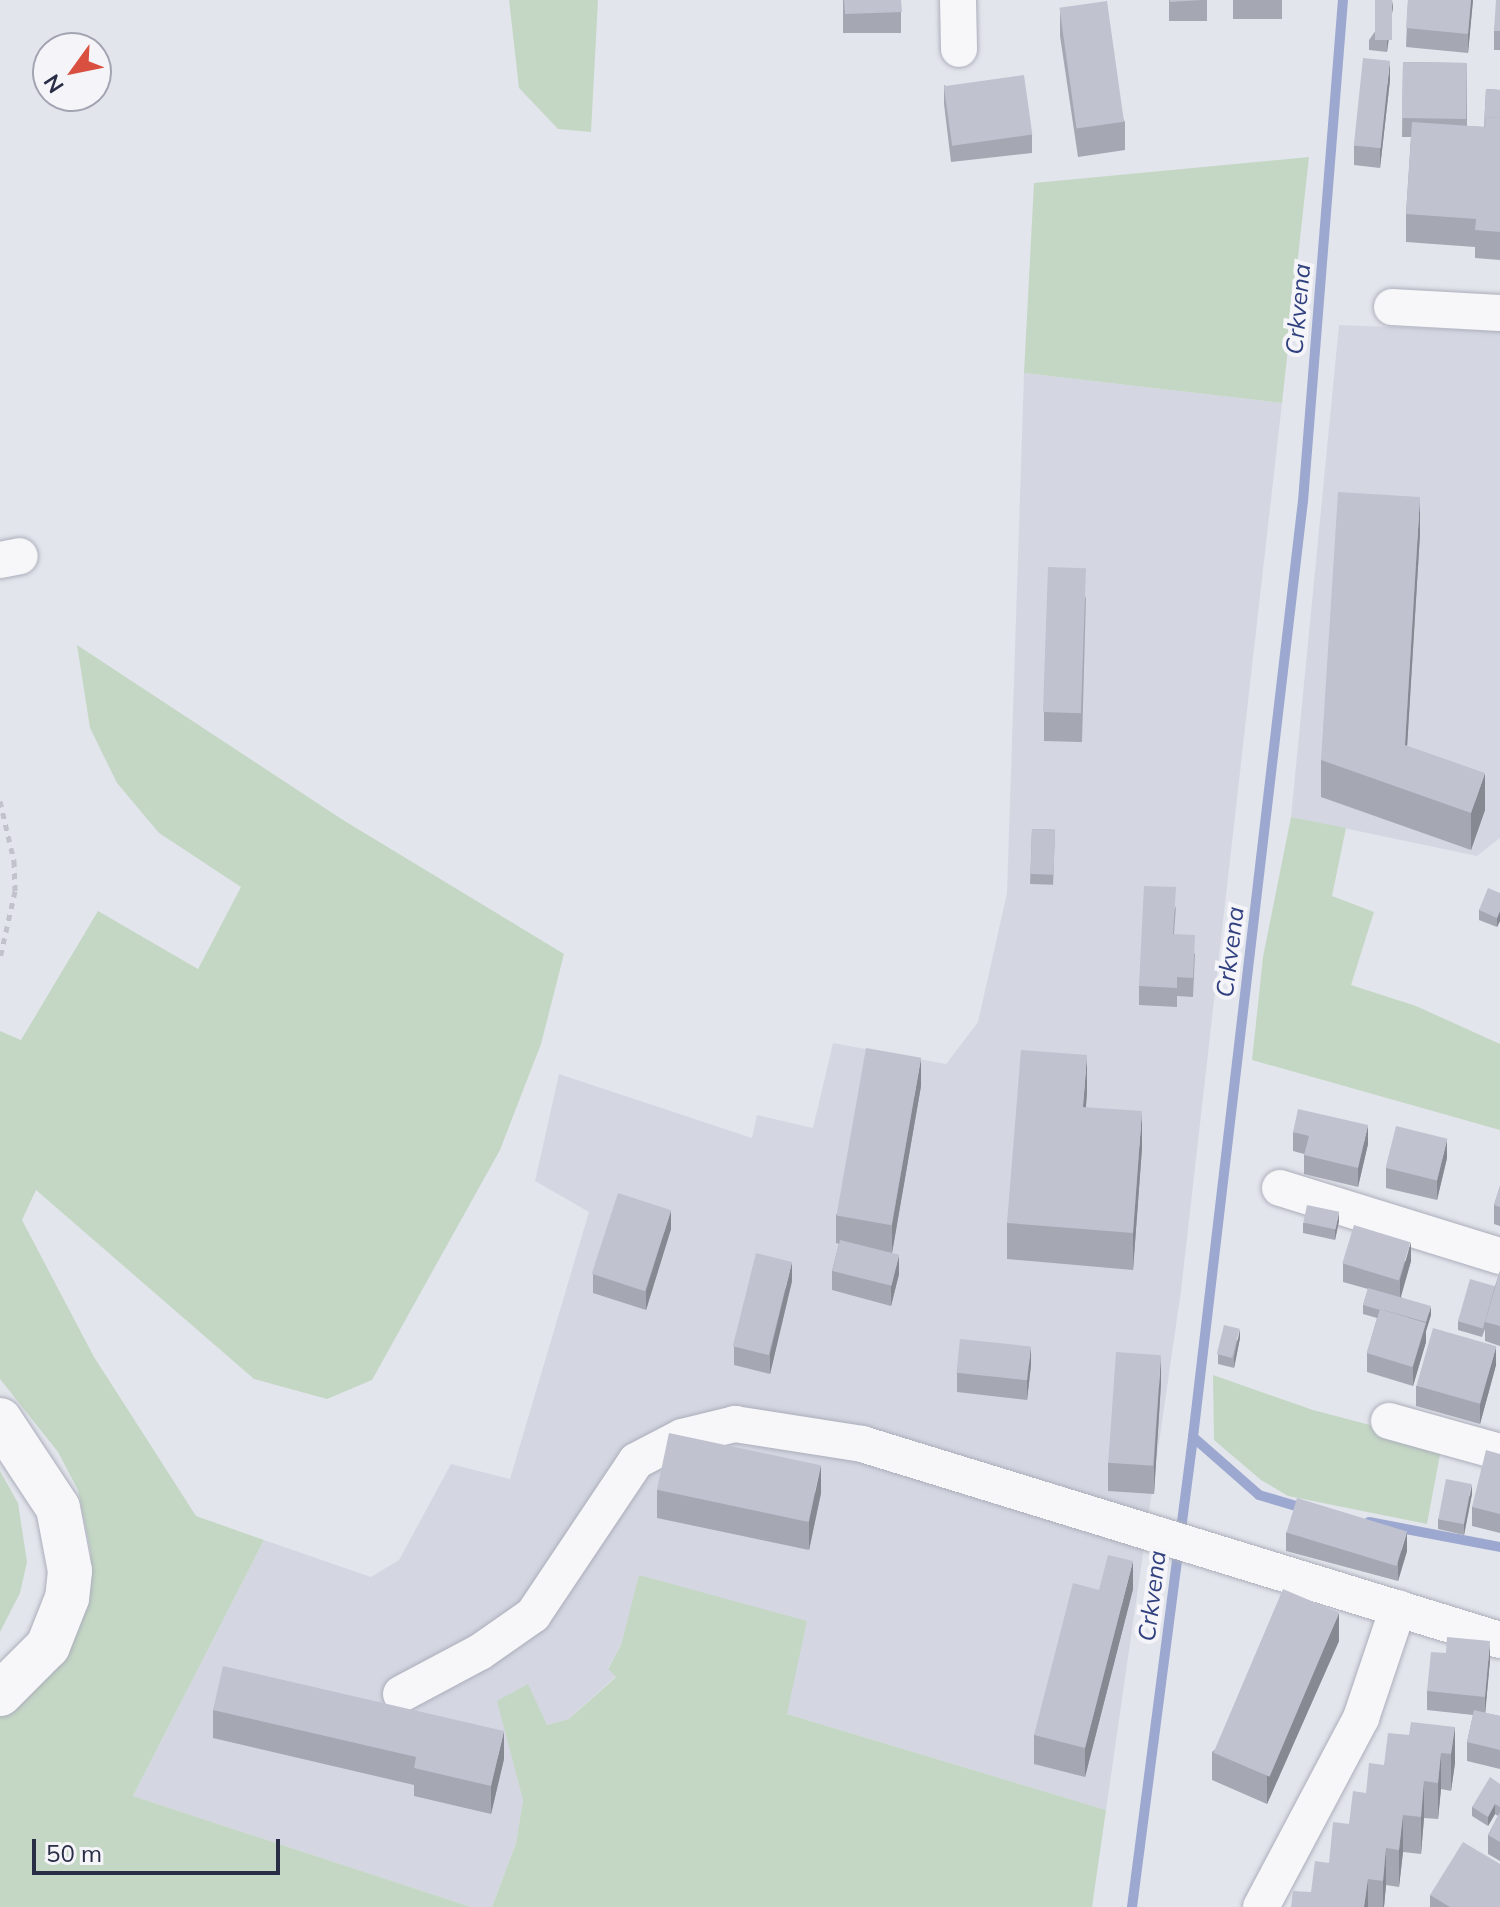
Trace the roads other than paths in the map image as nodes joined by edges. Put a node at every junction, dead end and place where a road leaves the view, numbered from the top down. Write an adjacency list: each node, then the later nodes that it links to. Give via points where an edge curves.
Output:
1 (958, 0): 2 (street)
2 (959, 49)
3 (1392, 307): 4 (street)
4 (1500, 313)
5 (1280, 1188): 6 (street)
6 (1500, 1256)
7 (0, 1420): 12 (street, via 58,1508 70,1571 67,1598 48,1646)
8 (1389, 1421): 9 (street)
9 (1500, 1452)
10 (1398, 1608): 11 (street); 13 (street, via 862,1444 735,1424 682,1437 636,1461 533,1615 480,1652); 14 (street, via 1361,1718)
11 (1500, 1640)
12 (0, 1694)
13 (401, 1694)
14 (1261, 1907)

